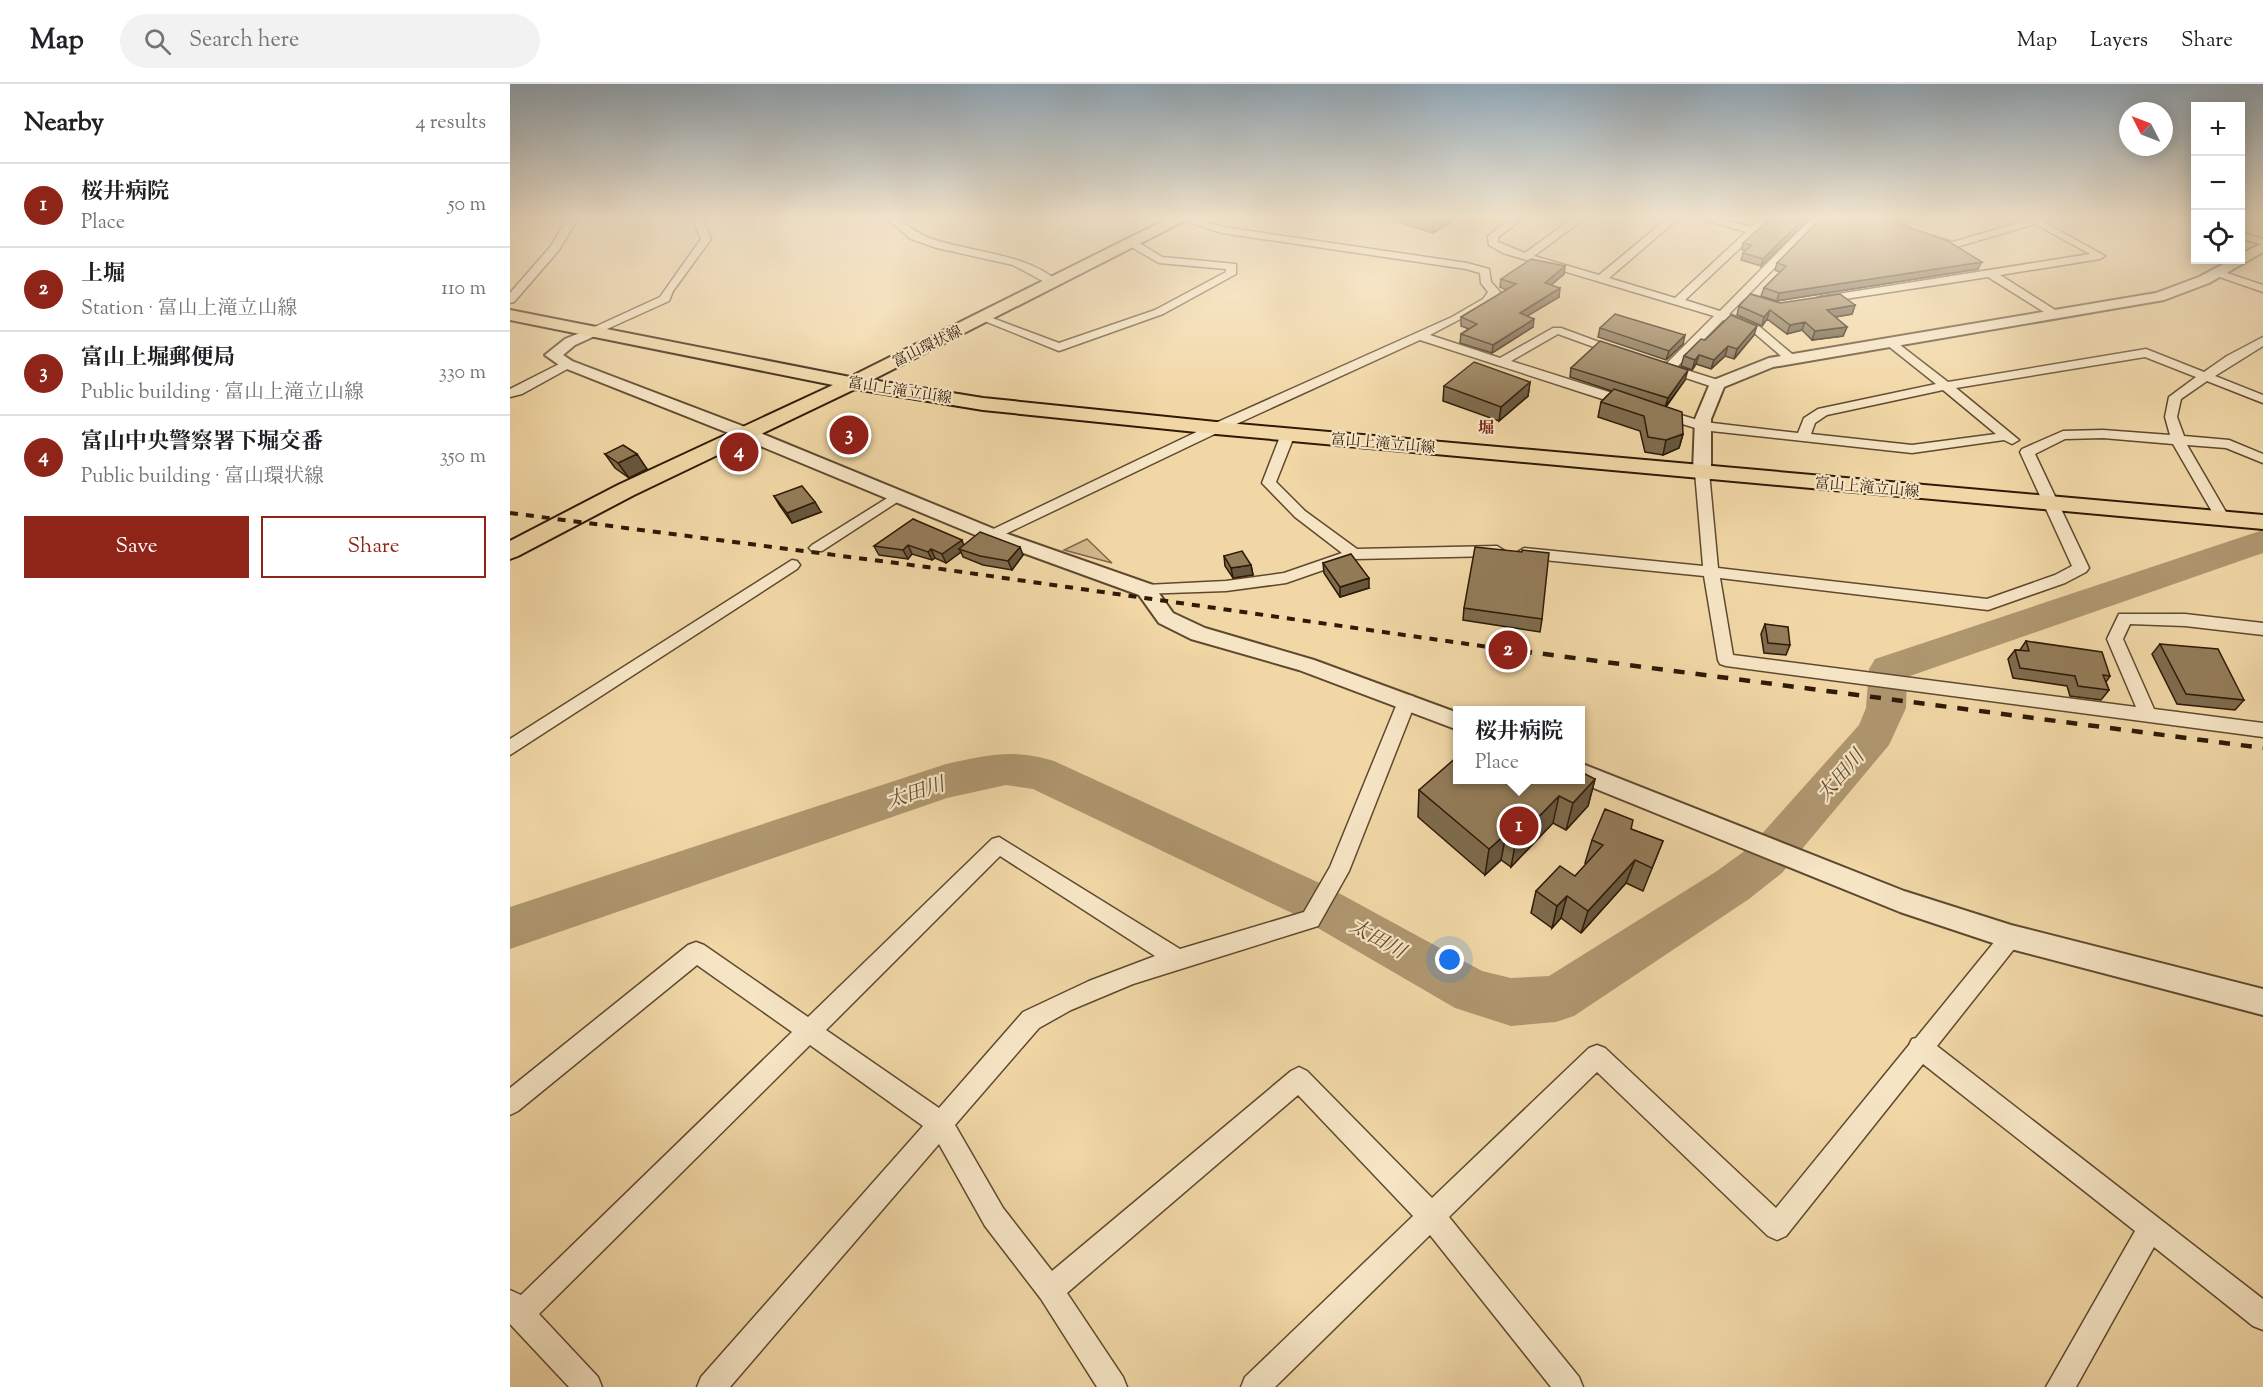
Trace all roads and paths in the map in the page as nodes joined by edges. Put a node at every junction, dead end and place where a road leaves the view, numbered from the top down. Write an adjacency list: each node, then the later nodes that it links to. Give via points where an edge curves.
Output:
1 (528, 279): 17 (street)
2 (677, 279): 26 (street, via 665,299)
3 (1046, 279): 14 (street)
4 (1062, 279): 14 (main road, 富山環状線)
5 (1222, 279): 24 (street, via 1159,312 1059,347)
6 (1486, 279): 27 (street, via 1494,292 1487,302)
7 (1601, 279): 19 (street)
8 (1702, 279): 19 (street)
9 (1757, 279): 16 (street)
10 (1952, 279): 18 (street)
11 (1998, 279): 23 (street)
12 (2204, 279): 23 (street, via 2159,297)
13 (2234, 279): 15 (street)
14 (1054, 283): 24 (main road, 富山環状線)
15 (2263, 289)
16 (1741, 295): 20 (street, via 1777,306); 22 (street)
17 (510, 300)
18 (1812, 301)
19 (1677, 302): 22 (street)
20 (1788, 304)
21 (510, 315): 26 (main road, 富山上滝立山線)
22 (1722, 315): 31 (street, via 1756,329); 34 (street)
23 (2056, 315): 30 (street)
24 (983, 318): 36 (main road, 富山環状線)
25 (510, 330): 29 (main road, 富山上滝立山線)
26 (592, 332): 29 (street); 36 (main road, 富山上滝立山線)
27 (1420, 336): 32 (street); 43 (street)
28 (2263, 341): 35 (street)
29 (570, 342): 33 (street, via 553,355); 40 (main road, 富山上滝立山線)
30 (1891, 342): 31 (street); 38 (street)
31 (1792, 359): 37 (street, via 1768,363)
32 (1501, 362): 34 (street, via 1557,330); 42 (street)
33 (567, 364): 39 (street); 44 (street)
34 (1669, 368): 37 (street)
35 (2207, 375): 38 (street, via 2146,353); 41 (street); 48 (street, via 2175,397 2171,417)
36 (852, 383): 40 (main road, 富山環状線); 43 (main road, 富山上滝立山線)
37 (1717, 384): 42 (street)
38 (1945, 386): 45 (street); 46 (street, via 1823,412 1809,421)
39 (510, 393)
40 (830, 394): 43 (main road, 富山上滝立山線, via 937,411); 44 (main road, 富山環状線)
41 (2263, 399)
42 (1702, 426): 46 (street); 51 (street)
43 (1207, 433): 47 (main road, 富山上滝立山線); 56 (street)
44 (747, 434): 52 (street); 59 (main road, 富山環状線)
45 (2007, 436): 46 (street, via 1912,449); 49 (street)
46 (1803, 437)
47 (1286, 440): 51 (main road, 富山上滝立山線); 60 (street, via 1269,483 1300,514)
48 (2179, 442): 49 (street, via 2103,434 2063,435); 50 (street, via 2229,444); 55 (street)
49 (2027, 452): 53 (street)
50 (2263, 459)
51 (1703, 478): 53 (main road, 富山上滝立山線); 62 (street)
52 (897, 496): 56 (street); 58 (street)
53 (2054, 510): 55 (main road, 富山上滝立山線); 62 (street, via 2080,568 1988,605)
54 (2263, 522): 55 (main road, 富山上滝立山線)
55 (2230, 526): 57 (main road, 富山上滝立山線)
56 (992, 535): 63 (street)
57 (2263, 536)
58 (817, 548)
59 (510, 550)
60 (1354, 554): 62 (street, via 1489,551 1572,556); 63 (street, via 1286,578)
61 (792, 565): 69 (street)
62 (1711, 573): 66 (street, via 1726,660)
63 (1146, 590): 65 (street, via 1157,610 1196,632 1286,658)
64 (2263, 629): 66 (street, via 2125,618 2115,639)
65 (1407, 701): 67 (street); 72 (street, via 1339,871 1311,919)
66 (2148, 715): 68 (street)
67 (1453, 720)
68 (2263, 730)
69 (510, 748)
70 (1585, 774): 71 (street, via 1900,901)
71 (2011, 937): 73 (street); 75 (street)
72 (1179, 960): 74 (street, via 999,845); 77 (street, via 1067,1000 1031,1020)
73 (2263, 1002)
74 (808, 1032): 76 (street, via 696,952); 77 (street); 81 (street)
75 (1920, 1047): 78 (street, via 1777,1227 1596,1056); 79 (street)
76 (510, 1103)
77 (941, 1124): 80 (street, via 994,1217); 84 (street)
78 (1432, 1217): 80 (street, via 1299,1079); 86 (street); 87 (street)
79 (2151, 1228): 82 (street); 88 (street)
80 (1050, 1290): 85 (street)
81 (515, 1308): 83 (street)
82 (2263, 1316)
83 (588, 1387)
84 (711, 1387)
85 (1113, 1387)
86 (1256, 1387)
87 (1569, 1387)
88 (2060, 1387)

